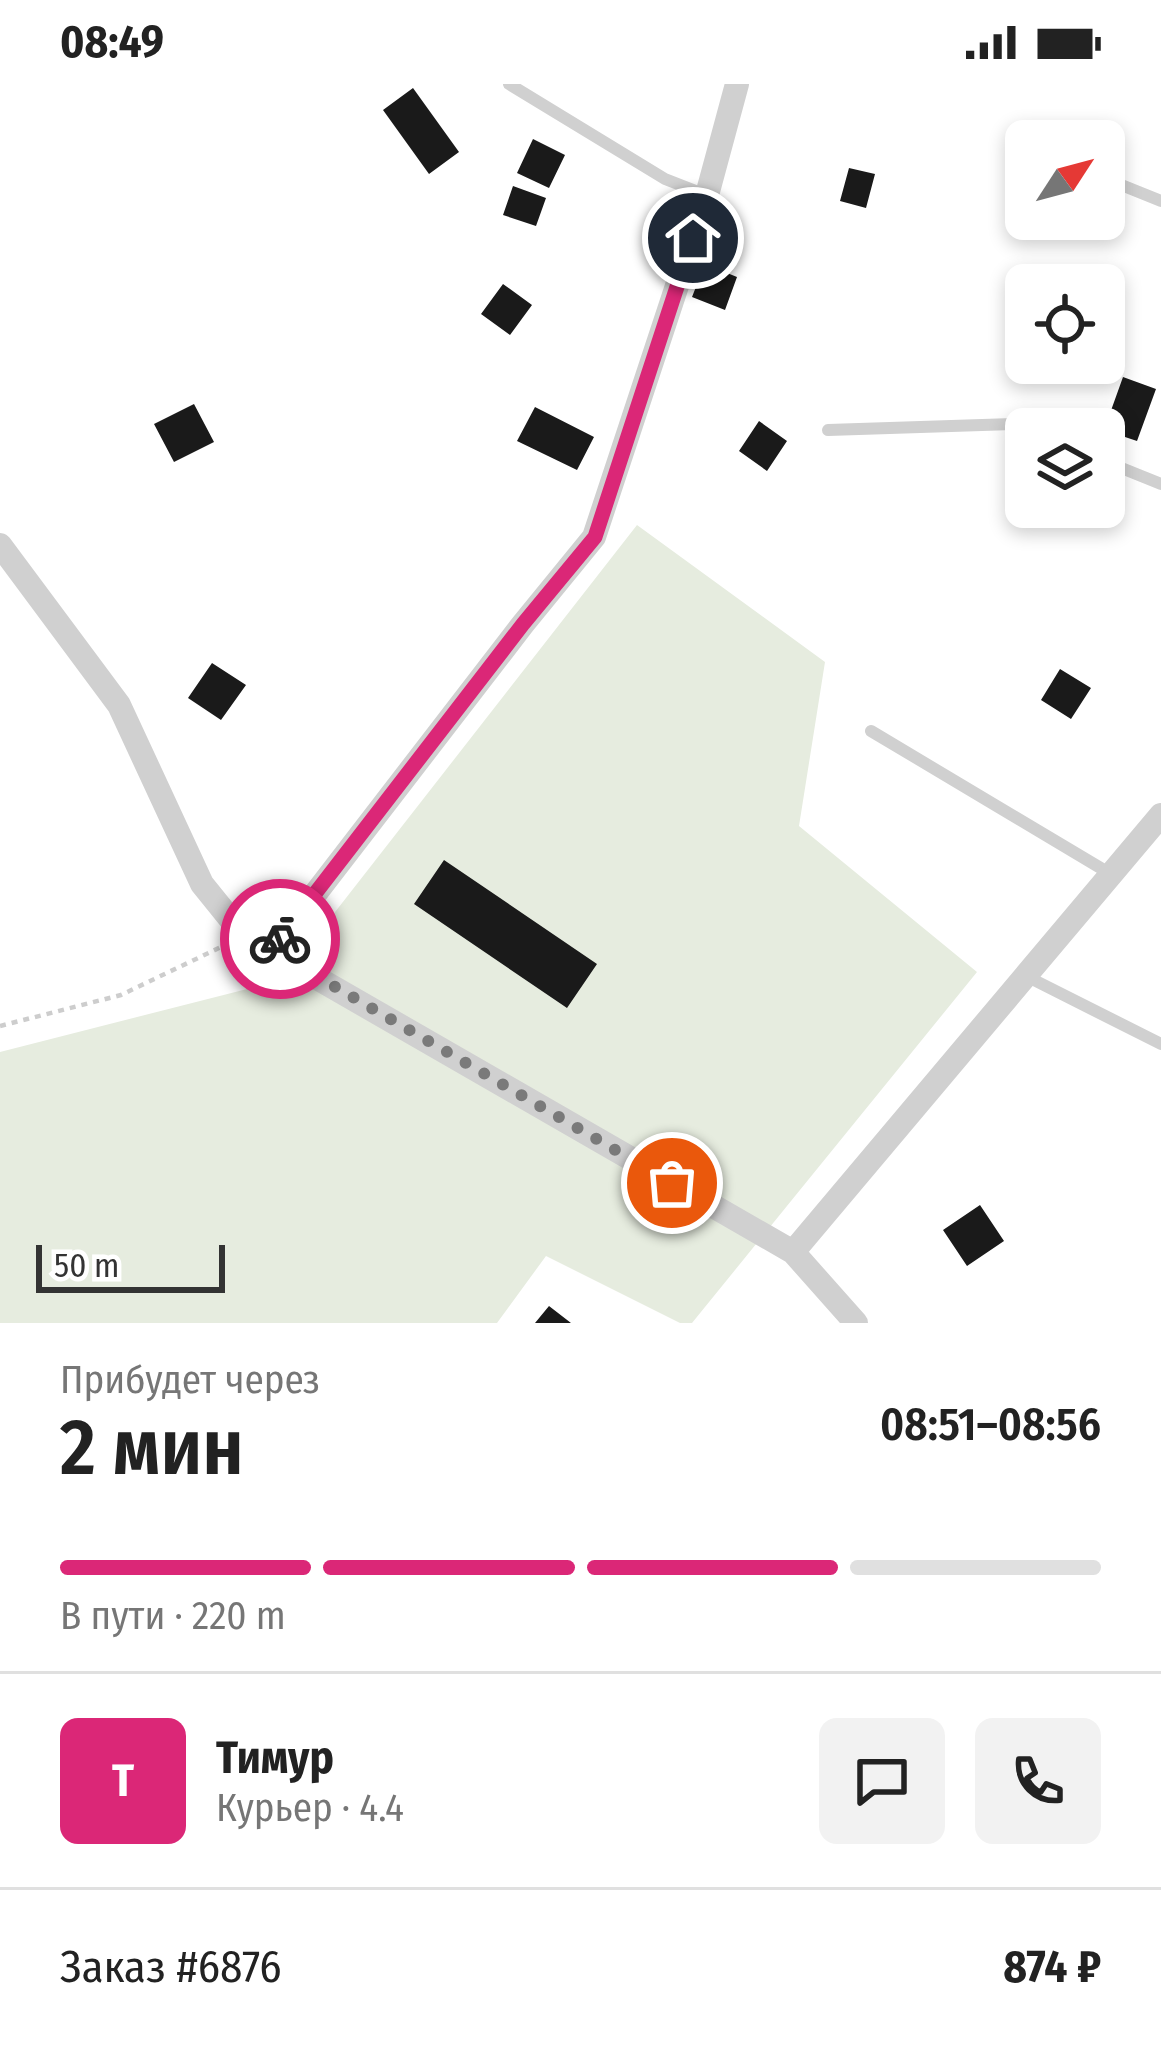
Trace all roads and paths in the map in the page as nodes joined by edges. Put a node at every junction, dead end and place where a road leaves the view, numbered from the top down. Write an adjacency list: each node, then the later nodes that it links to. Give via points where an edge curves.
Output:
1 (509, 84): 4 (lane, via 664,179)
2 (737, 84): 4 (street)
3 (1125, 186): 5 (lane)
4 (707, 195): 15 (street, via 595,537)
5 (1161, 201)
6 (1005, 424): 7 (lane)
7 (828, 430)
8 (1125, 469): 9 (lane)
9 (1161, 484)
10 (0, 545): 14 (street, via 118,705 202,884)
11 (871, 731): 13 (lane)
12 (1161, 815): 13 (street)
13 (1109, 873): 16 (street)
14 (244, 935): 15 (street); 17 (path, via 121,995)
15 (272, 950): 19 (street)
16 (1024, 975): 18 (lane); 19 (street)
17 (0, 1026)
18 (1161, 1044)
19 (793, 1252): 20 (street)
20 (856, 1323)

